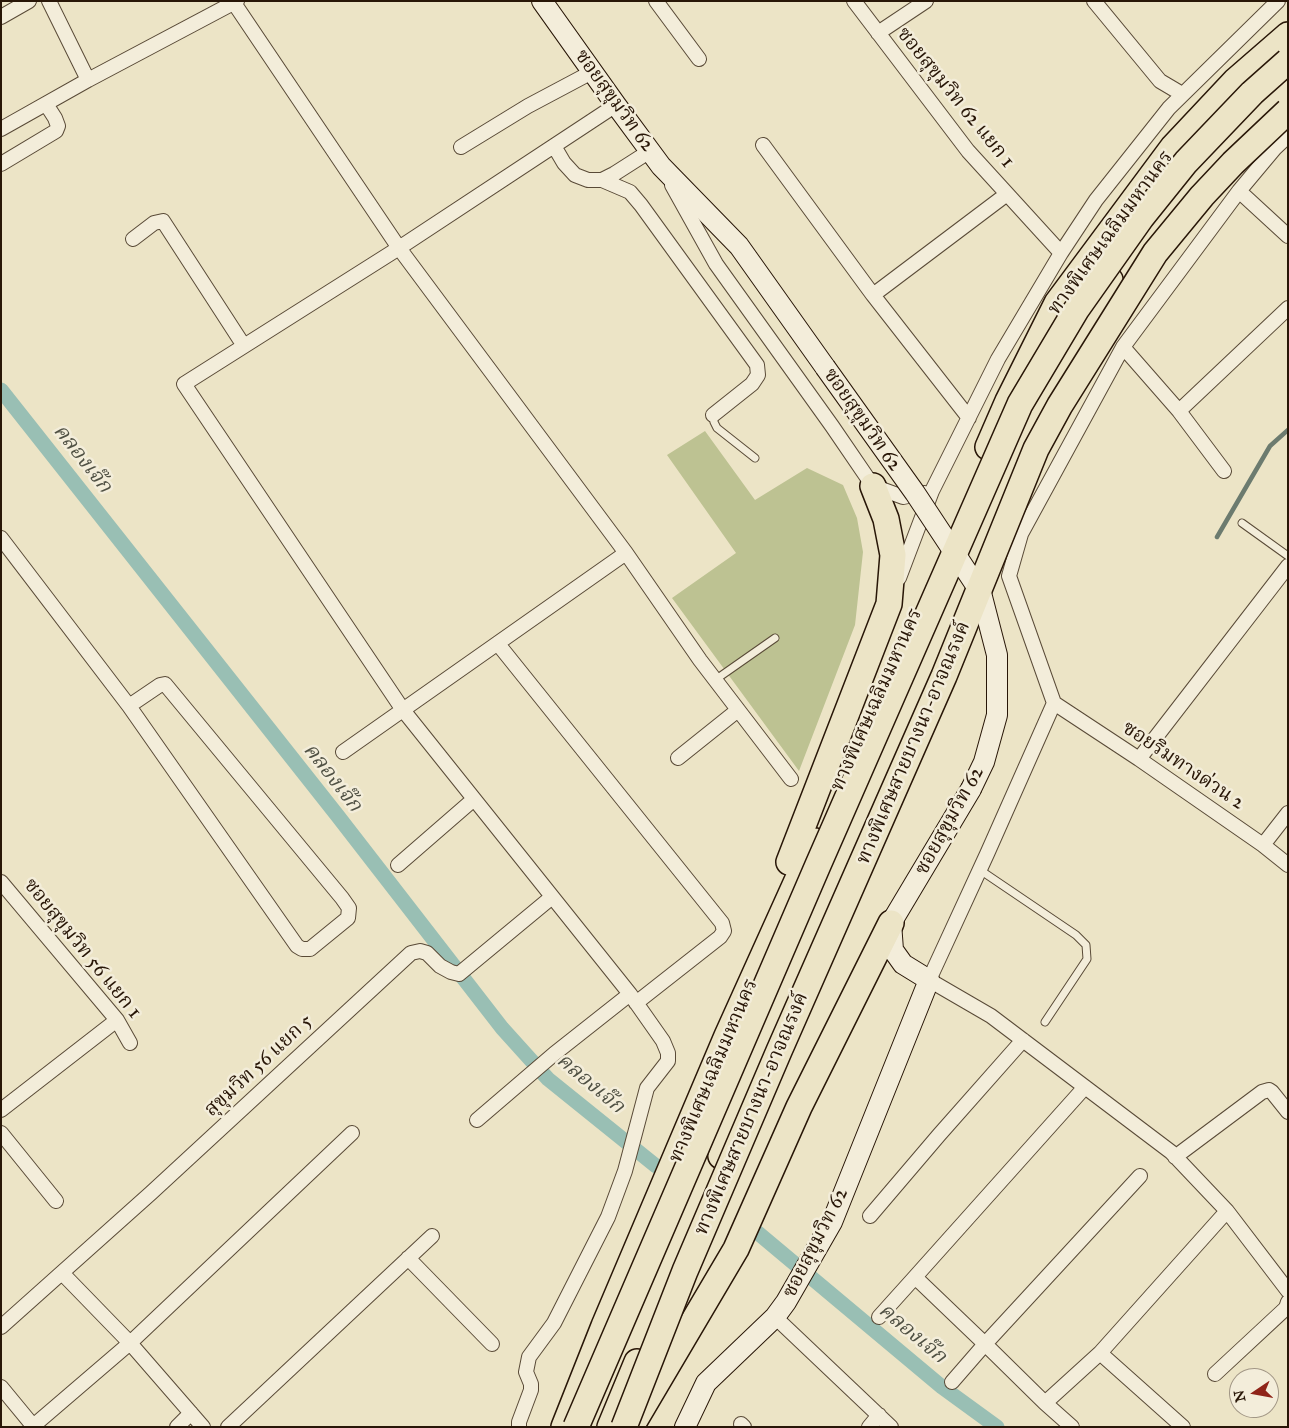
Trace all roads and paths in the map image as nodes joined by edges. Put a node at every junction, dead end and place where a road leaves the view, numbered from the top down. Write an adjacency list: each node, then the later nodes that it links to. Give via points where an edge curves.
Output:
1 (29, 1): 10 (street)
2 (49, 1): 17 (street)
3 (542, 1): 15 (street, ซอยสุขุมวิท 62)
4 (656, 1): 13 (street)
5 (854, 1): 11 (street, ซอยสุขุมวิท 62 แยก 1)
6 (926, 1): 11 (street)
7 (1094, 1): 18 (street, via 1160,80)
8 (1278, 1): 18 (street)
9 (235, 2): 17 (street); 34 (street)
10 (1, 17)
11 (878, 33): 31 (street, ซอยสุขุมวิท 62 แยก 1, via 968,151)
12 (1288, 35): 77 (highway, ทางพิเศษเฉลิมมหานคร, via 1235,81 1173,147 1057,303 1008,401)
13 (699, 59)
14 (1288, 61): 116 (highway, ทางพิเศษสายบางนา-อาจณรงค์, bridge, via 1252,93 1186,162 1141,218 1076,310 1020,404)
15 (592, 72): 20 (street, ซอยสุขุมวิท 62); 26 (street)
16 (1288, 75): 117 (highway, ทางพิเศษเฉลิมมหานคร, via 1216,140 1161,205 1116,270 1038,401 802,960)
17 (88, 80): 19 (street)
18 (1182, 94): 35 (street, via 1096,200)
19 (46, 104): 22 (street); 28 (street, via 58,126 56,131)
20 (616, 106): 25 (street); 27 (street, ซอยสุขุมวิท 62)
21 (1288, 111): 118 (highway, ทางพิเศษสายบางนา-อาจณรงค์, bridge, via 1233,162 1155,252 1036,449 944,676 685,1271)
22 (1, 129)
23 (1288, 136): 30 (street)
24 (763, 145): 36 (street)
25 (554, 146): 29 (street, via 575,175 588,180); 34 (street)
26 (461, 147)
27 (656, 159): 29 (street); 45 (street, via 716,264); 72 (street, ซอยสุขุมวิท 62, bridge, via 739,246 981,593 998,655 997,715 984,762 971,789)
28 (1, 164)
29 (602, 180): 41 (street, via 630,192 641,205 757,365 758,375 752,384)
30 (1239, 191): 32 (street); 39 (street)
31 (1007, 194): 35 (street, ซอยสุขุมวิท 62 แยก 1); 36 (street, ซอยสุขุมวิท 62 แยก 1)
32 (1288, 236)
33 (134, 239): 38 (street, via 154,223 163,221)
34 (399, 248): 38 (street); 49 (street)
35 (1061, 253): 42 (street, via 998,359)
36 (873, 295): 42 (street)
37 (1288, 308): 40 (street)
38 (244, 346): 58 (street, via 184,384)
39 (1123, 347): 40 (street); 56 (street, via 1021,534 1009,576)
40 (1179, 411): 44 (street)
41 (713, 415): 43 (lane, via 717,428)
42 (969, 418): 46 (street)
43 (755, 458)
44 (1224, 471)
45 (873, 486): 46 (street, via 903,497); 52 (highway, via 886,519 893,555)
46 (932, 491): 52 (street)
47 (1242, 523): 50 (lane)
48 (1, 538): 57 (street)
49 (626, 553): 54 (street); 55 (street)
50 (1288, 556)
51 (1288, 566): 62 (street)
52 (888, 604): 77 (highway, via 756,948)
53 (775, 638): 55 (lane)
54 (498, 644): 58 (street); 74 (street, via 722,922 724,931 720,937)
55 (715, 680): 59 (street)
56 (1054, 704): 62 (street, ซอยริมทางด่วน 2); 69 (street)
57 (129, 706): 57 (street, via 297,946 310,949 348,918 349,908 342,898 165,684 160,684)
58 (403, 710): 60 (street); 64 (street)
59 (738, 710): 61 (street); 63 (street)
60 (344, 752)
61 (678, 758)
62 (1139, 759): 66 (street, ซอยริมทางด่วน 2)
63 (791, 779)
64 (474, 799): 67 (street); 71 (street)
65 (1288, 813): 66 (street)
66 (1263, 845): 68 (street, ซอยริมทางด่วน 2)
67 (398, 865)
68 (1288, 865)
69 (980, 870): 73 (street); 76 (lane, via 1086,945 1087,959)
70 (1, 882): 75 (street, ซอยสุขุมวิท 56 แยก 1)
71 (552, 897): 74 (street); 93 (street, สุขุมวิท 56 แยก 5, via 459,974 440,966 427,953 411,953)
72 (891, 923): 73 (street, via 893,950 903,964); 119 (highway, via 799,1107 736,1249)
73 (929, 980): 78 (street, via 992,1016); 97 (street, ซอยสุขุมวิท 62, via 832,1222)
74 (633, 998): 83 (street, via 554,1054); 114 (street, via 663,1041 668,1061 646,1088 625,1171 608,1217 554,1324 529,1357 526,1372 531,1390)
75 (117, 1020): 79 (street, ซอยสุขุมวิท 56 แยก 1); 81 (street)
76 (1045, 1022)
77 (728, 1036): 115 (highway, ทางพิเศษเฉลิมมหานคร)
78 (1023, 1040): 80 (street); 90 (street)
79 (130, 1042)
80 (1086, 1087): 86 (street); 94 (street)
81 (1, 1110)
82 (1288, 1112): 86 (street, via 1272,1092 1262,1092)
83 (477, 1120)
84 (1, 1133): 88 (street)
85 (352, 1133): 100 (street)
86 (1175, 1157): 89 (street)
87 (1140, 1176): 102 (street)
88 (56, 1201)
89 (1227, 1211): 95 (street); 103 (street)
90 (870, 1216)
91 (432, 1236): 92 (street)
92 (408, 1258): 101 (street); 113 (street)
93 (62, 1274): 99 (street, สุขุมวิท 56 แยก 5); 100 (street)
94 (915, 1277): 98 (street); 102 (street)
95 (1288, 1291)
96 (1288, 1302): 104 (street, via 1286,1308)
97 (775, 1317): 109 (street); 120 (street, ซอยสุขุมวิท 62, via 706,1383)
98 (879, 1317)
99 (1, 1327)
100 (130, 1343): 108 (street); 110 (street)
101 (492, 1344)
102 (985, 1344): 105 (street); 107 (street)
103 (1100, 1353): 107 (street); 124 (street)
104 (1215, 1374)
105 (952, 1382)
106 (1, 1387): 110 (street)
107 (1045, 1403): 123 (street)
108 (191, 1413): 111 (street); 112 (street)
109 (879, 1415): 121 (street); 122 (street)
110 (33, 1426)
111 (177, 1427)
112 (203, 1427)
113 (228, 1427)
114 (519, 1427)
115 (564, 1427)
116 (576, 1427)
117 (610, 1427)
118 (624, 1427)
119 (631, 1427)
120 (685, 1427)
121 (869, 1427)
122 (891, 1427)
123 (1072, 1427)
124 (1183, 1427)

